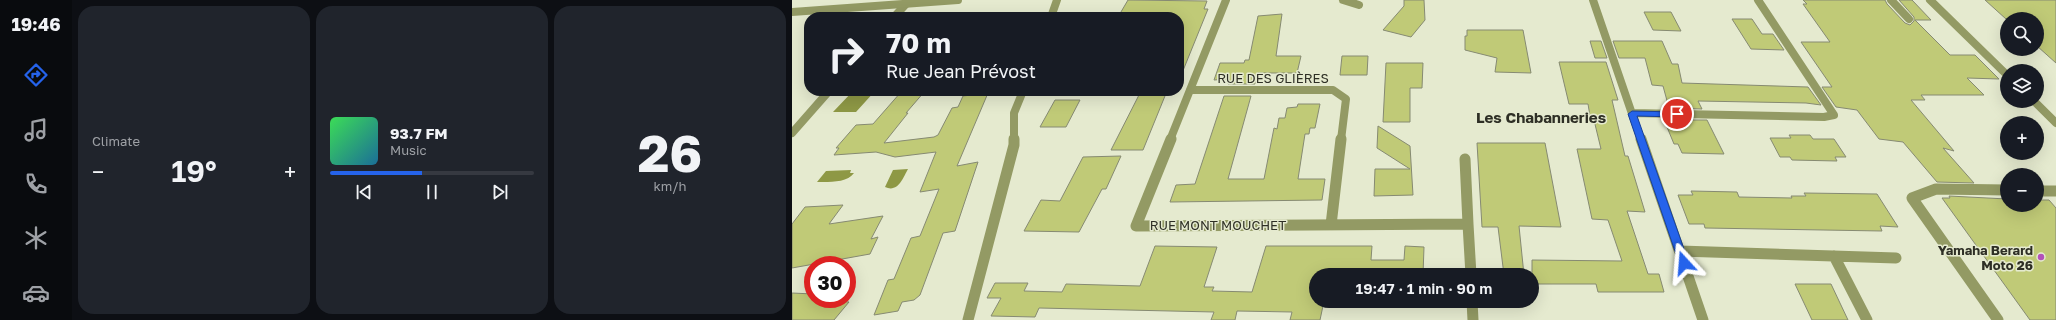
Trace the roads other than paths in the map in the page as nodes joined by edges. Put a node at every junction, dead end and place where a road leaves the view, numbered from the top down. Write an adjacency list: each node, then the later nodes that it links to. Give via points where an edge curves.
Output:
1 (958, 0): 9 (street)
2 (1058, 0): 13 (street)
3 (1226, 0): 16 (street, RUE MONT MOUCHET)
4 (1343, 0): 10 (street)
5 (1593, 0): 20 (street)
6 (1758, 0): 20 (street, via 1834,115 1824,117)
7 (1892, 0): 14 (street)
8 (1930, 0): 15 (street)
9 (907, 3): 11 (street); 12 (street)
10 (1359, 5)
11 (792, 12)
12 (899, 12)
13 (1053, 12)
14 (1909, 18)
15 (2000, 68)
16 (1190, 90): 28 (street, RUE DES GLIÈRES, via 1333,90 1346,98); 28 (street, RUE MONT MOUCHET, via 1136,226)
17 (825, 96): 22 (street)
18 (1020, 96): 34 (street, via 1014,113 1014,145)
19 (2041, 108): 21 (street)
20 (1632, 114): 29 (street)
21 (2056, 123)
22 (792, 133)
23 (1465, 159): 27 (street)
24 (2000, 190): 38 (street, via 1936,189 1912,198)
25 (2044, 191): 26 (street)
26 (2056, 191)
27 (1468, 224): 28 (street, RUE MONT MOUCHET); 32 (street)
28 (1331, 225)
29 (1680, 251): 30 (street); 36 (street)
30 (1834, 256): 31 (street); 37 (street)
31 (1896, 258)
32 (1471, 268)
33 (1472, 308): 35 (street)
34 (968, 320)
35 (1473, 320)
36 (1703, 320)
37 (1867, 320)
38 (1998, 320)

